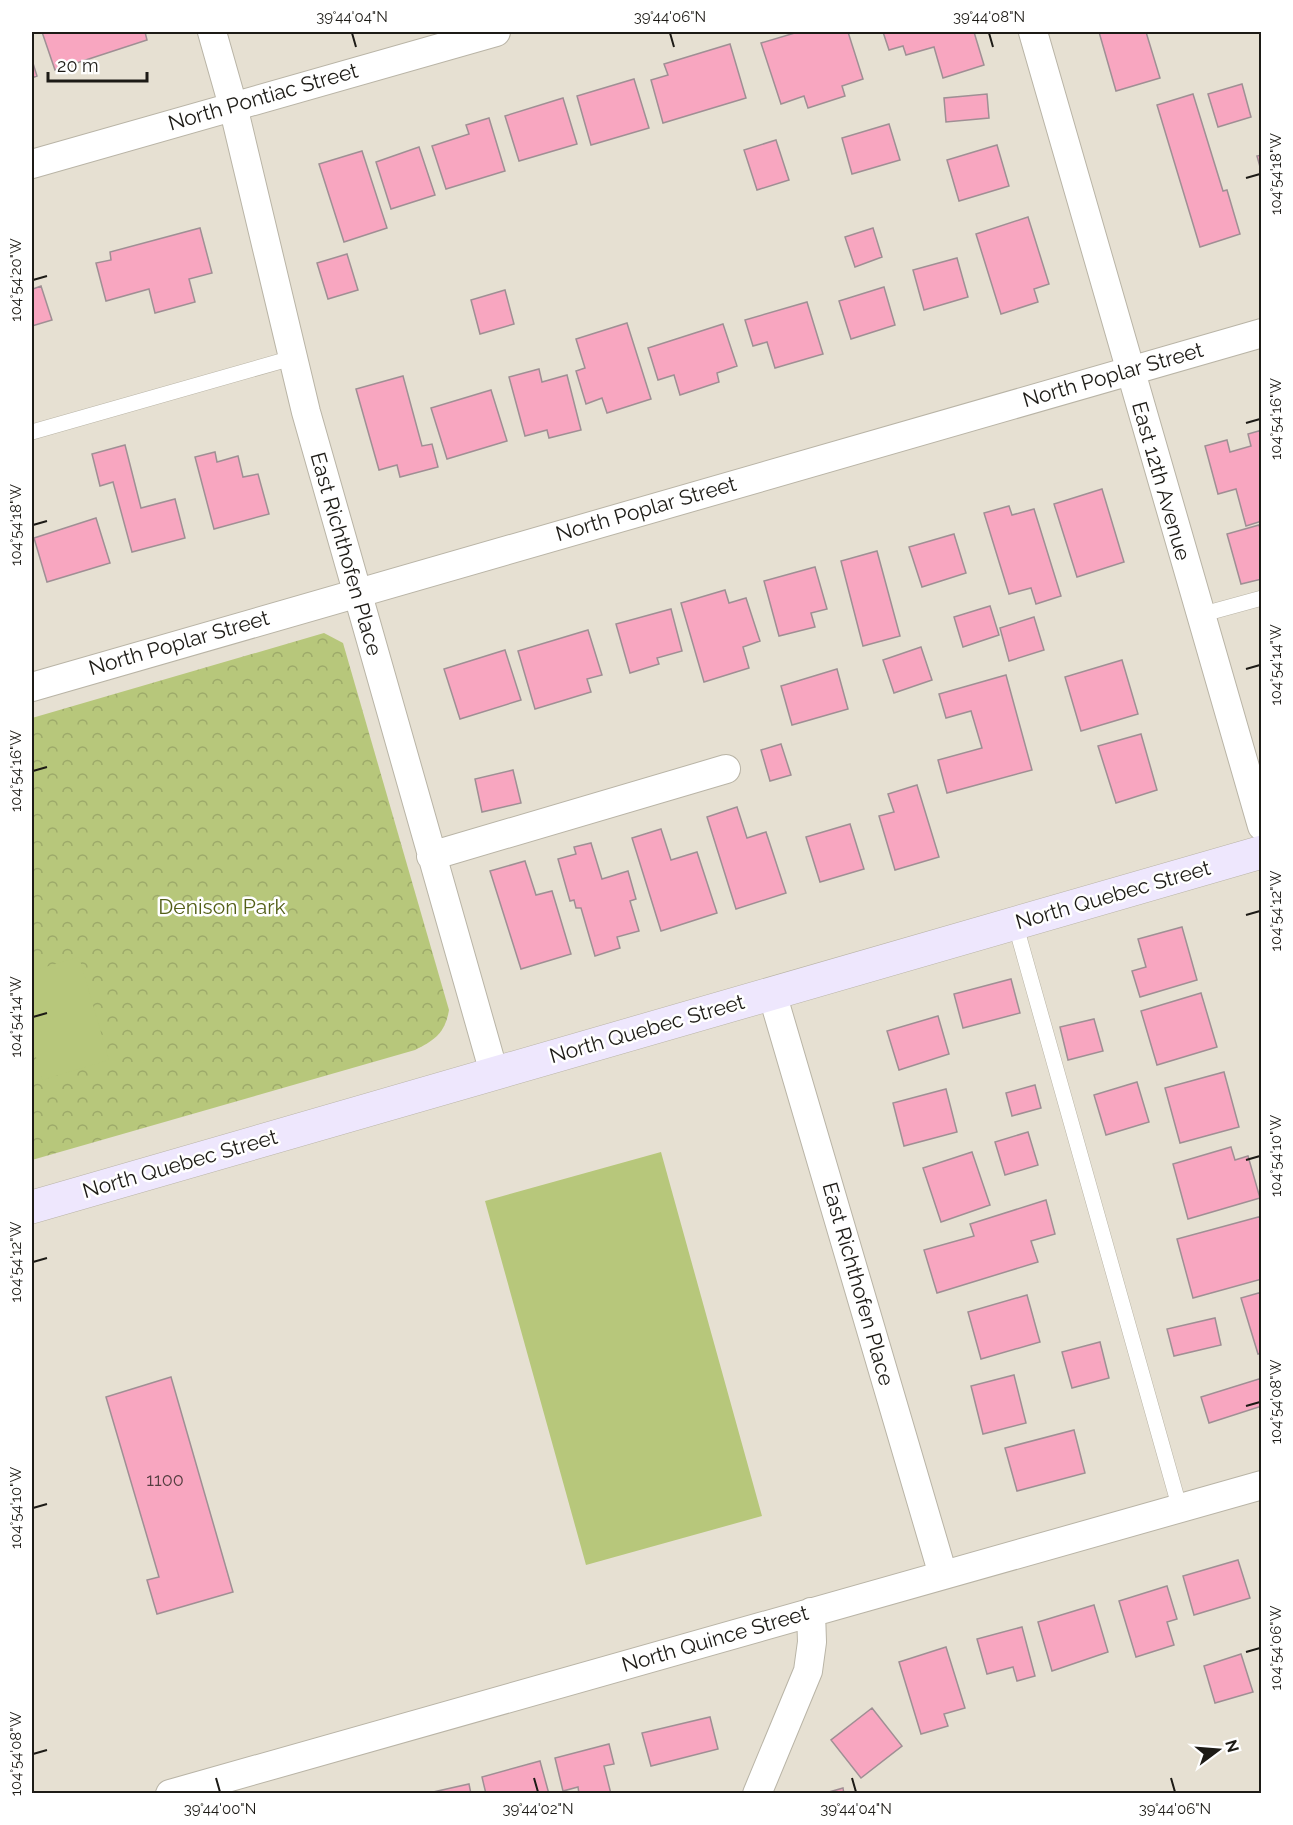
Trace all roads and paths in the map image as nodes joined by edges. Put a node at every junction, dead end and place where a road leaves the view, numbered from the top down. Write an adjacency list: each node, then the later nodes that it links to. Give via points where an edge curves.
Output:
1 (212, 32): 4 (street, East Richthofen Place)
2 (496, 32): 4 (street, North Pontiac Street)
3 (1033, 32): 8 (street, East 12th Avenue)
4 (233, 106): 5 (street, North Pontiac Street); 7 (street, East Richthofen Place)
5 (32, 164)
6 (1262, 333): 8 (street, North Poplar Street)
7 (292, 358): 9 (lane); 10 (street, East Richthofen Place)
8 (1129, 371): 10 (street, North Poplar Street); 12 (street, East 12th Avenue)
9 (32, 432)
10 (357, 591): 13 (street, North Poplar Street); 17 (street, East Richthofen Place)
11 (1262, 598): 12 (lane)
12 (1200, 615): 15 (street, East 12th Avenue)
13 (32, 687)
14 (726, 769): 17 (street)
15 (1262, 826)
16 (1262, 852): 18 (main road, North Quebec Street)
17 (431, 856): 20 (street, East Richthofen Place)
18 (1015, 923): 19 (main road, North Quebec Street); 23 (lane)
19 (772, 993): 20 (main road, North Quebec Street); 24 (street, East Richthofen Place)
20 (494, 1073): 21 (main road, North Quebec Street)
21 (32, 1207)
22 (1262, 1485): 23 (street, North Quince Street)
23 (1180, 1509): 24 (street, North Quince Street)
24 (943, 1575): 25 (street, North Quince Street)
25 (811, 1612): 26 (street, North Quince Street); 27 (street, via 808,1671)
26 (170, 1794)
27 (757, 1794)

